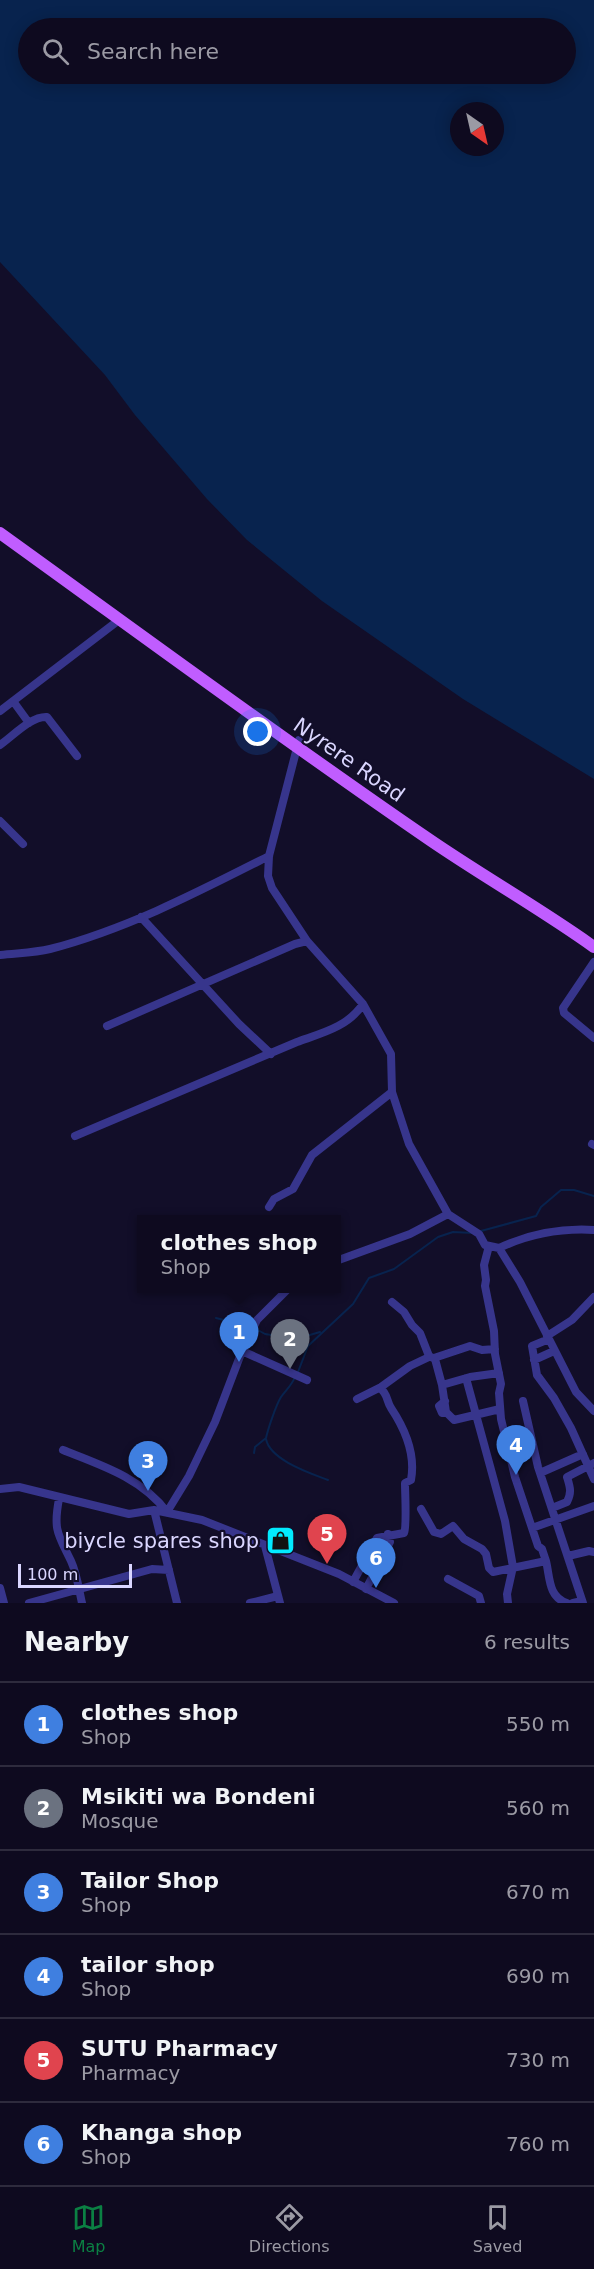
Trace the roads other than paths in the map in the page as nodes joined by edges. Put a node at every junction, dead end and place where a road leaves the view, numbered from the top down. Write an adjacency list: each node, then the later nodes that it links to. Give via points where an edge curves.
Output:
1 (0, 526): 7 (main road, Nyrere Road)
2 (0, 533): 3 (main road, Nyrere Road)
3 (119, 620): 4 (street); 7 (main road, Nyrere Road)
4 (13, 701): 5 (street); 6 (street)
5 (0, 711)
6 (29, 723): 8 (street); 9 (street, via 47,717)
7 (298, 744): 12 (street); 14 (main road, Nyrere Road); 16 (main road, Nyrere Road, via 432,841)
8 (0, 745)
9 (77, 756)
10 (0, 821): 11 (street)
11 (23, 844)
12 (269, 856): 13 (street); 15 (street, via 272,888)
13 (141, 917): 17 (street, via 48,950); 19 (street)
14 (594, 938)
15 (307, 941): 19 (street); 20 (street)
16 (594, 947)
17 (0, 955)
18 (594, 962): 22 (street, via 563,1008)
19 (204, 984): 21 (street); 23 (street)
20 (363, 1004): 23 (street, via 356,1015 331,1030); 24 (street, via 391,1054)
21 (107, 1026)
22 (594, 1038)
23 (271, 1054): 25 (street)
24 (392, 1092): 26 (street, via 312,1155 293,1189 274,1199); 27 (street, via 409,1144)
25 (75, 1136)
26 (269, 1207)
27 (448, 1214): 29 (street); 31 (street, via 410,1234)
28 (594, 1230): 30 (street, via 538,1234)
29 (489, 1246): 30 (street); 36 (street, via 484,1265 485,1286)
30 (499, 1248): 35 (street)
31 (341, 1259)
32 (284, 1293): 38 (street, via 257,1320)
33 (594, 1298): 35 (street)
34 (392, 1302): 39 (street, via 420,1333)
35 (548, 1337): 37 (street); 40 (street, via 532,1346)
36 (495, 1348): 39 (street, via 482,1350 470,1346); 41 (street)
37 (554, 1350): 40 (street); 49 (street, via 576,1392)
38 (243, 1351): 43 (street); 64 (street, via 200,1455)
39 (432, 1357): 44 (street); 45 (street, via 410,1366)
40 (534, 1360): 52 (street, via 537,1375 554,1398)
41 (499, 1373): 42 (street); 48 (street)
42 (466, 1378): 44 (street); 50 (street)
43 (307, 1380)
44 (442, 1385): 50 (street, via 446,1412 454,1420)
45 (380, 1388): 46 (street); 67 (street, via 387,1394 410,1443 413,1464 411,1480 405,1483 406,1532)
46 (357, 1399)
47 (523, 1401): 55 (street)
48 (500, 1409): 50 (street); 66 (street, via 515,1477)
49 (594, 1411)
50 (475, 1415): 72 (street, via 505,1521)
51 (63, 1450): 64 (street, via 125,1475 141,1485)
52 (583, 1454): 53 (street); 54 (street)
53 (591, 1465): 56 (street); 57 (street)
54 (561, 1466): 55 (street); 56 (street)
55 (540, 1473): 61 (street)
56 (567, 1477): 61 (street, via 567,1502)
57 (594, 1479)
58 (0, 1489): 59 (street, via 20,1487)
59 (59, 1498): 63 (street, via 129,1514); 78 (street, via 55,1519)
60 (594, 1506): 65 (street)
61 (552, 1508): 65 (street)
62 (421, 1509): 72 (street, via 434,1532 441,1534 453,1526 464,1539 482,1549 493,1572)
63 (154, 1510): 64 (street); 73 (street)
64 (167, 1512): 68 (street, via 202,1520)
65 (556, 1520): 66 (street); 70 (street)
66 (532, 1528): 71 (street)
67 (388, 1534): 75 (street, via 377,1538); 77 (street, via 390,1542)
68 (265, 1546): 75 (street); 79 (street)
69 (594, 1552): 70 (street)
70 (568, 1557): 80 (street)
71 (546, 1561): 72 (street); 89 (street, via 550,1589)
72 (513, 1567): 88 (street)
73 (169, 1570): 78 (street, via 152,1569); 84 (street)
74 (448, 1580): 87 (street, via 479,1596)
75 (353, 1582): 77 (street)
76 (0, 1588): 81 (street)
77 (366, 1588): 86 (street)
78 (79, 1590): 82 (street); 83 (street)
79 (279, 1600): 85 (street)
80 (582, 1602): 90 (street)
81 (4, 1603)
82 (29, 1603)
83 (82, 1603)
84 (177, 1603)
85 (250, 1603)
86 (394, 1603)
87 (481, 1603)
88 (508, 1603)
89 (567, 1603)
90 (573, 1603)

